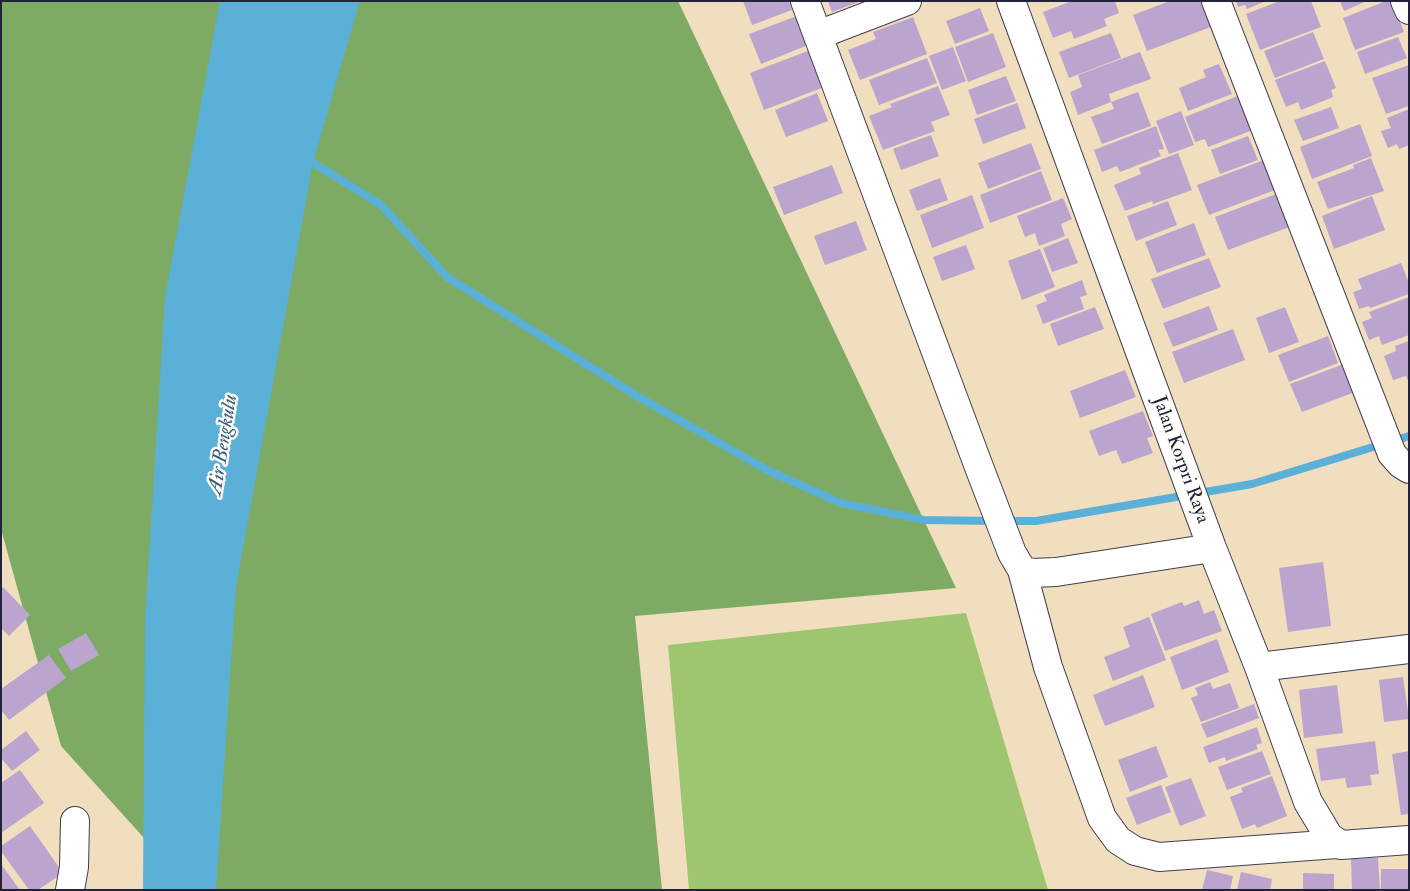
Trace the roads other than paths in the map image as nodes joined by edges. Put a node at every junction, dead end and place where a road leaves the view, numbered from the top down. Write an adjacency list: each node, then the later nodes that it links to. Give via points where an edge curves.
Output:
1 (805, 1): 7 (street)
2 (907, 1): 7 (street)
3 (1011, 1): 9 (street, Jalan Korpri Raya)
4 (1216, 1): 8 (street)
5 (1405, 1): 6 (street)
6 (1409, 10)
7 (818, 35): 10 (street)
8 (1395, 452)
9 (1212, 548): 10 (street, via 1056,572); 12 (street, Jalan Korpri Raya)
10 (1022, 570): 15 (street, via 1048,667 1102,818 1118,840 1135,851 1159,857)
11 (1409, 649): 12 (street)
12 (1259, 667): 15 (street, Jalan Korpri Raya, via 1308,802 1329,837)
13 (76, 821): 16 (street)
14 (1409, 840): 15 (street, via 1349,846)
15 (1337, 844)
16 (70, 890)

